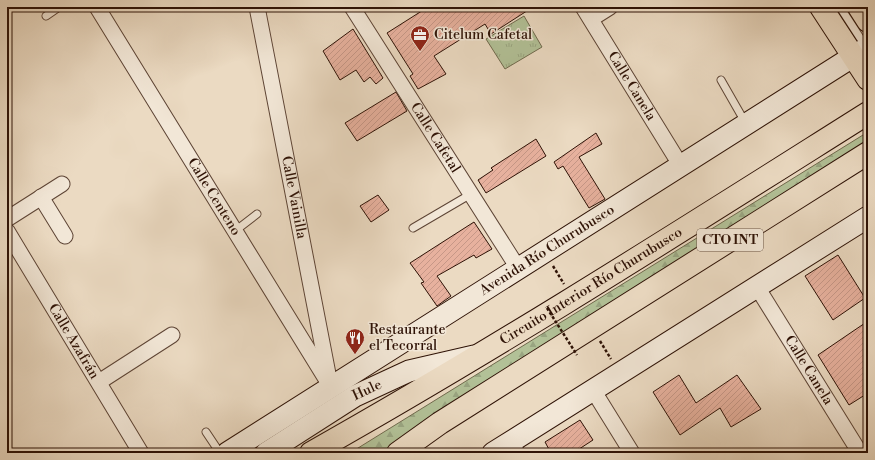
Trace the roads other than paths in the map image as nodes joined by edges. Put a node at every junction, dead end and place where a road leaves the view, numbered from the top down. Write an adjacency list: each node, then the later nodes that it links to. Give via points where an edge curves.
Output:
1 (60, 7): 10 (lane)
2 (97, 7): 27 (street, Calle Centeno)
3 (257, 7): 35 (street, Calle Vainilla)
4 (352, 7): 20 (street, Calle Cafetal)
5 (610, 7): 9 (street)
6 (821, 7): 12 (main road)
7 (840, 7): 12 (lane)
8 (859, 7): 11 (main road)
9 (587, 13): 18 (street, Calle Canela)
10 (46, 16)
11 (868, 21)
12 (864, 51): 13 (main road); 16 (main road, Avenida Río Churubusco)
13 (868, 78)
14 (721, 80): 16 (lane)
15 (868, 113): 33 (main road, Circuito Interior Río Churubusco / CTO INT)
16 (746, 124): 18 (main road, Avenida Río Churubusco)
17 (868, 153): 44 (main road, CTO INT, via 596,334 440,423)
18 (681, 166): 30 (main road, Avenida Río Churubusco)
19 (62, 184): 21 (street)
20 (471, 194): 25 (lane); 30 (street, Calle Cafetal)
21 (41, 197): 24 (street); 28 (street)
22 (257, 214): 27 (lane)
23 (868, 217): 31 (main road)
24 (7, 219)
25 (413, 228)
26 (7, 231): 29 (street, Calle Azafrán)
27 (234, 231): 35 (street, Calle Centeno)
28 (65, 236)
29 (11, 247): 34 (street, Calle Azafrán)
30 (518, 268): 35 (main road, Avenida Río Churubusco)
31 (757, 287): 36 (main road); 47 (street, Calle Canela)
32 (172, 335): 34 (street)
33 (480, 355): 42 (main road, Hule / CTO INT, via 402,374 355,396); 43 (main road, Circuito Interior Río Churubusco / CTO INT)
34 (99, 382): 39 (street, Calle Azafrán)
35 (331, 387): 41 (main road, Avenida Río Churubusco)
36 (593, 390): 38 (main road); 46 (street)
37 (206, 432): 40 (lane)
38 (517, 447): 45 (main road)
39 (140, 453)
40 (220, 453)
41 (227, 453)
42 (266, 453)
43 (311, 453)
44 (398, 453)
45 (493, 453)
46 (632, 453)
47 (860, 453)

